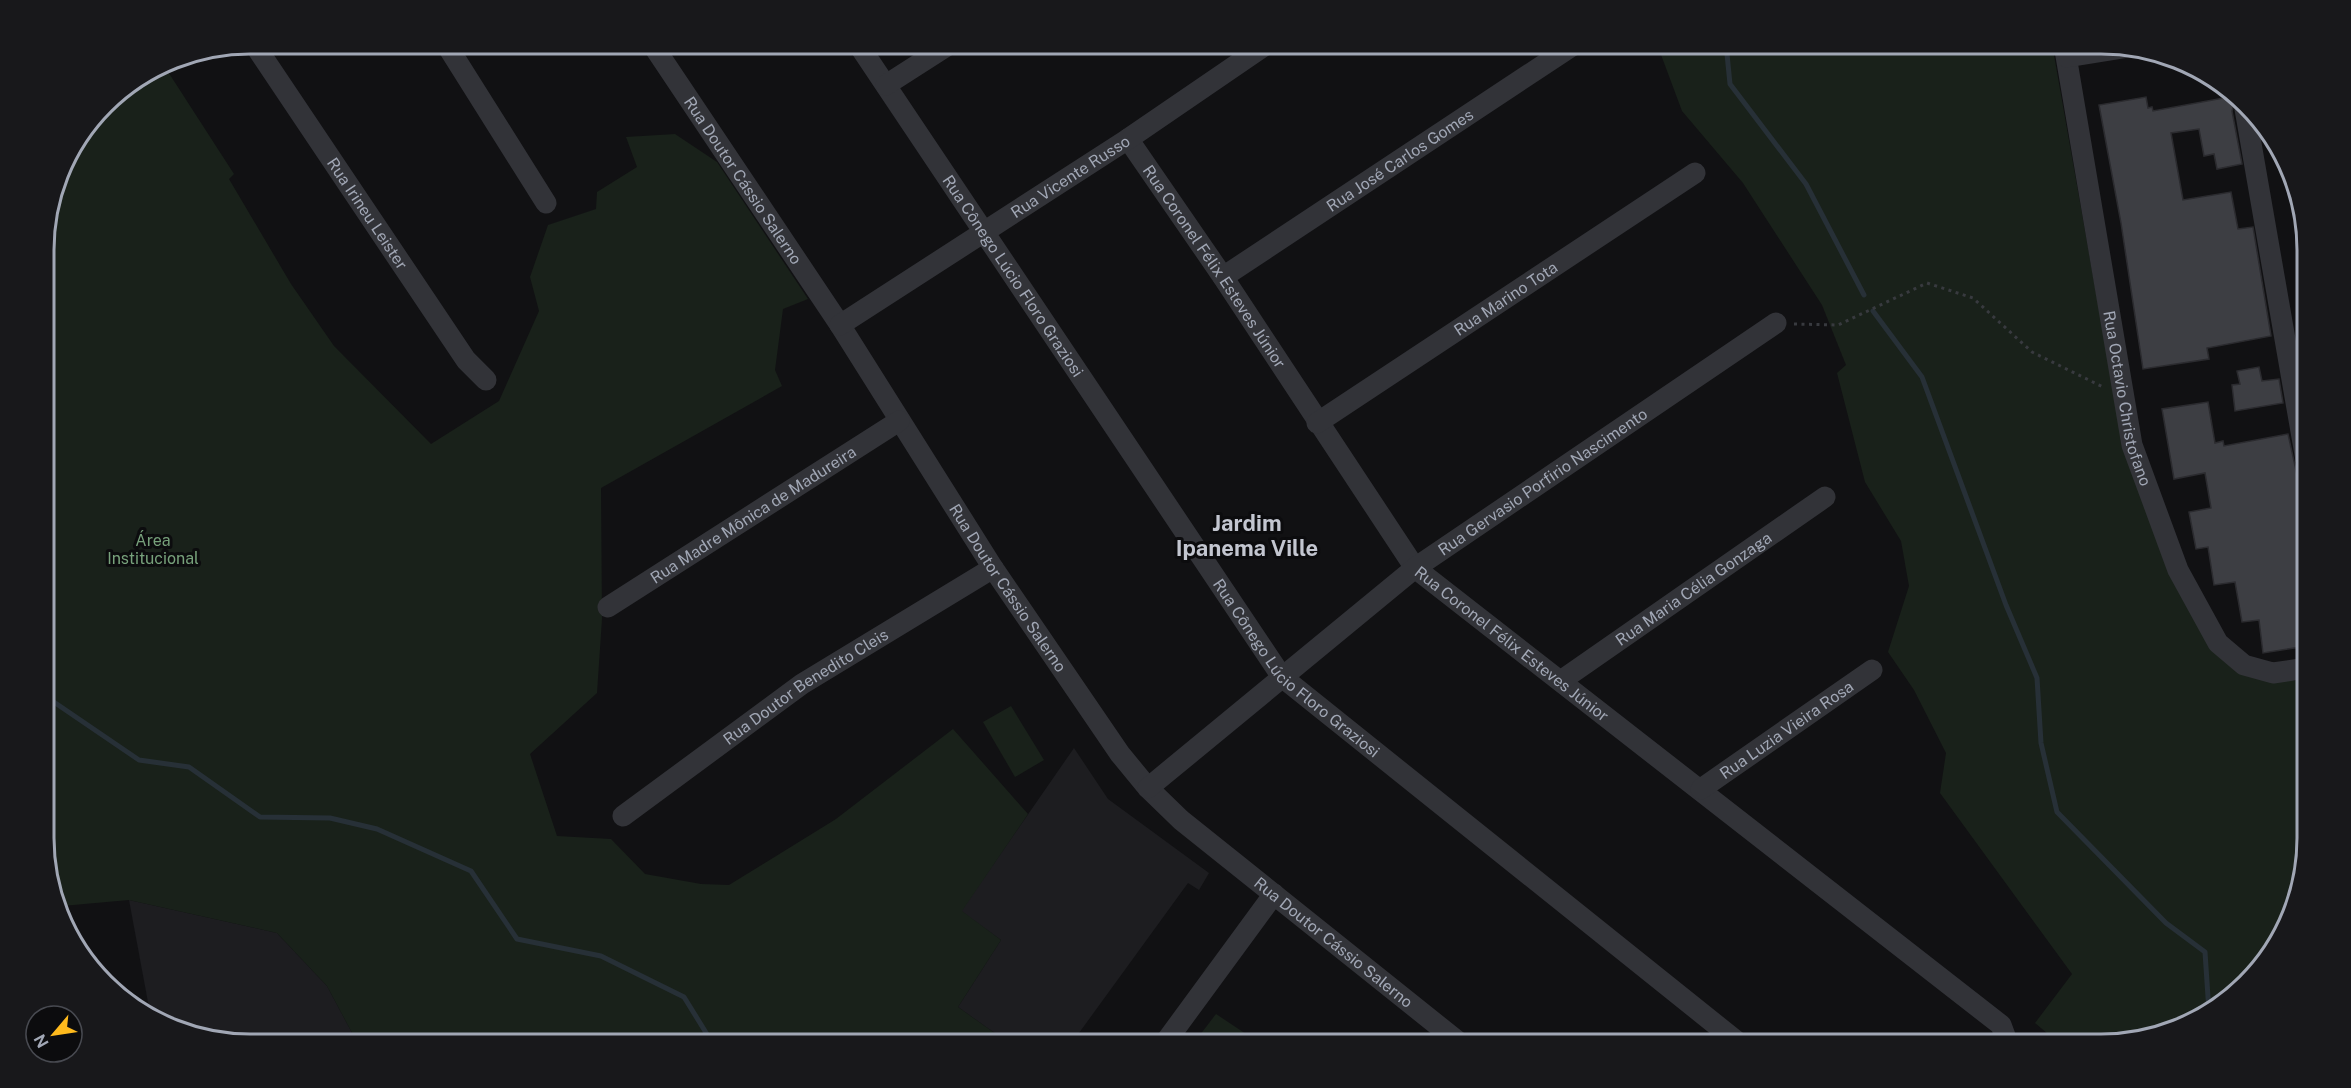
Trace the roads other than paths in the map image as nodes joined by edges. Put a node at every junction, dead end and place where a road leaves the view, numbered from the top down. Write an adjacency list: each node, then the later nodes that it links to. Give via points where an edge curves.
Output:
1 (261, 54): 18 (street, Rua Irineu Leister, via 466,360)
2 (452, 54): 13 (street)
3 (659, 54): 17 (street, Rua Doutor Cássio Salerno)
4 (865, 54): 9 (street, Rua Cônego Lúcio Floro Graziosi)
5 (934, 54): 9 (street)
6 (1252, 54): 11 (street, Rua Vicente Russo)
7 (1560, 54): 15 (street, Rua José Carlos Gomes)
8 (2067, 54): 26 (street, Rua Octavio Christofano, via 2132,445 2178,570 2218,643 2244,665 2273,673)
9 (886, 85): 14 (street, Rua Cônego Lúcio Floro Graziosi)
10 (2246, 118): 19 (street)
11 (1128, 139): 14 (street, Rua Vicente Russo); 15 (street, Rua Coronel Félix Esteves Júnior)
12 (1695, 173): 21 (street, Rua Marino Tota)
13 (546, 203)
14 (985, 231): 17 (street, Rua Vicente Russo); 28 (street, Rua Cônego Lúcio Floro Graziosi)
15 (1223, 277): 21 (street, Rua Coronel Félix Esteves Júnior)
16 (1776, 324): 24 (street, Rua Gervasio Porfirio Nascimento)
17 (840, 325): 20 (street, Rua Doutor Cássio Salerno)
18 (486, 380)
19 (2297, 409)
20 (899, 422): 23 (street, Rua Doutor Cássio Salerno); 25 (street, Rua Madre Mônica de Madureira)
21 (1317, 423): 24 (street, Rua Coronel Félix Esteves Júnior)
22 (1825, 497): 29 (street, Rua Maria Célia Gonzaga)
23 (993, 568): 30 (street, Rua Doutor Cássio Salerno, via 1120,754); 32 (street, Rua Doutor Benedito Cleis, via 802,684)
24 (1415, 568): 28 (street, Rua Gervasio Porfirio Nascimento); 29 (street, Rua Coronel Félix Esteves Júnior)
25 (608, 606)
26 (2297, 669)
27 (1872, 670): 31 (street, Rua Luzia Vieira Rosa)
28 (1282, 677): 30 (street, Rua Gervasio Porfirio Nascimento); 36 (street, Rua Cônego Lúcio Floro Graziosi)
29 (1562, 680): 31 (street, Rua Coronel Félix Esteves Júnior)
30 (1148, 788): 33 (street, Rua Doutor Cássio Salerno, via 1181,820)
31 (1701, 789): 37 (street, Rua Coronel Félix Esteves Júnior, via 2001,1025)
32 (623, 816)
33 (1274, 894): 34 (street); 35 (street, Rua Doutor Cássio Salerno)
34 (1171, 1034)
35 (1449, 1034)
36 (1728, 1034)
37 (2004, 1034)

